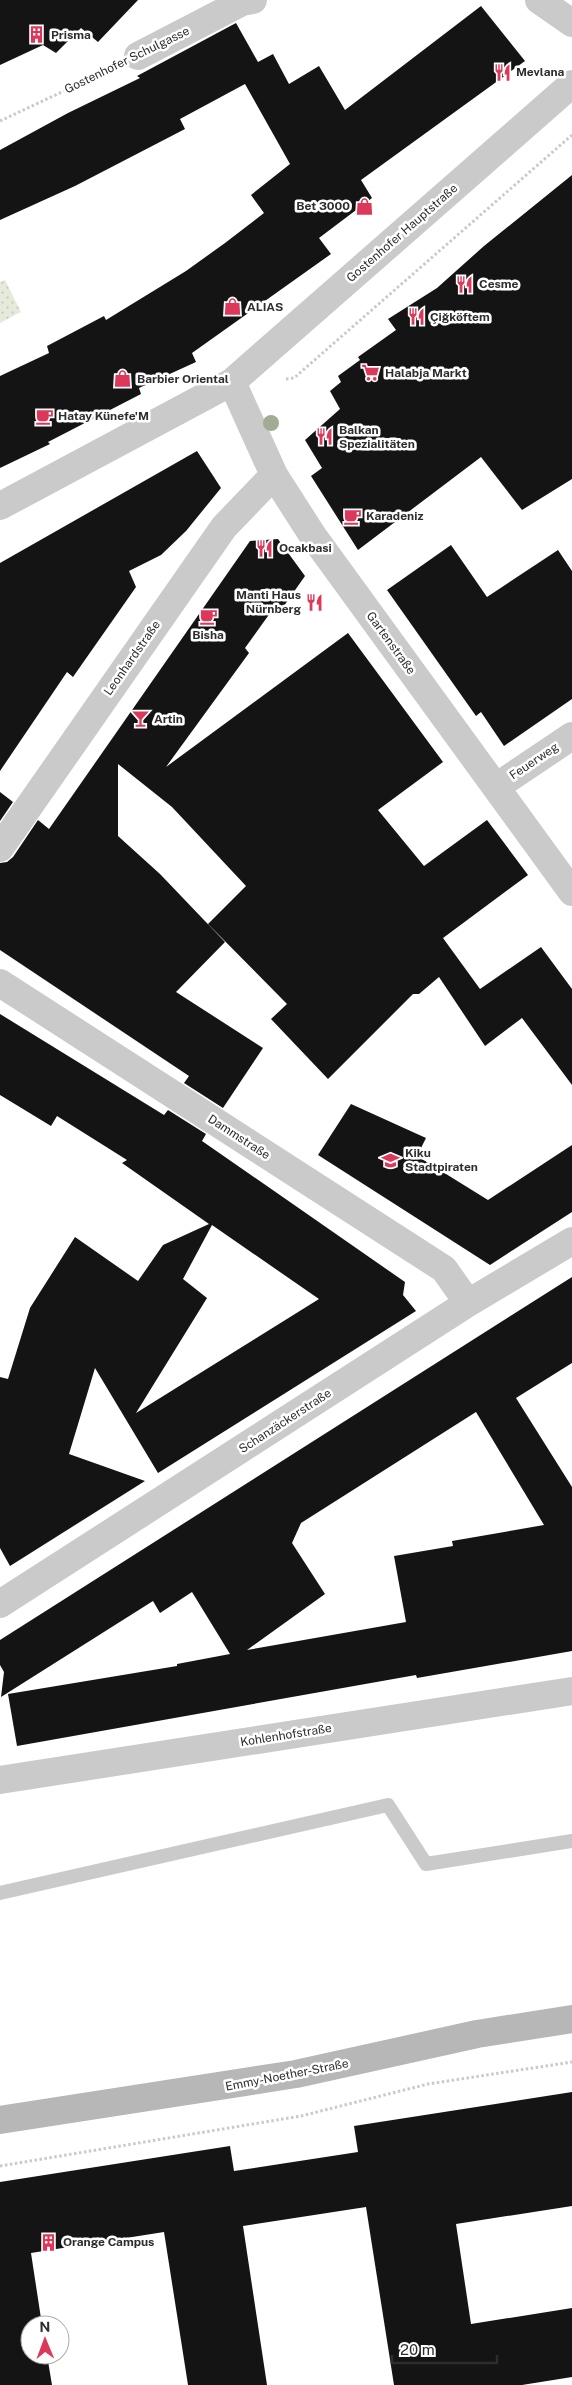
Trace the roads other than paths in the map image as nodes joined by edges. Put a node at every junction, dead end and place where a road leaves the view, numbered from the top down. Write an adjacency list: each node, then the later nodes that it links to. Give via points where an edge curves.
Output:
1 (253, 0): 4 (street, Gostenhofer Schulgasse, via 242,2)
2 (539, 0): 3 (street)
3 (572, 23)
4 (138, 56)
5 (572, 84): 6 (street, Gostenhofer Hauptstraße)
6 (232, 382): 7 (street, Gartenstraße); 8 (street, Gostenhofer Hauptstraße)
7 (274, 475): 10 (street, Gartenstraße, via 313,536); 11 (street, Leonhardstraße, via 224,527)
8 (0, 506)
9 (572, 736): 10 (street, Feuerweg)
10 (496, 787): 12 (street, Gartenstraße)
11 (0, 848)
12 (572, 892)
13 (0, 983): 15 (street, Dammstraße, via 444,1270)
14 (572, 1241): 15 (street, Schanzäckerstraße)
15 (468, 1303): 16 (street, Schanzäckerstraße)
16 (0, 1604)
17 (572, 1690): 18 (street, Kohlenhofstraße)
18 (0, 1780)
19 (572, 1841): 20 (lane, via 426,1864 388,1805)
20 (0, 1893)
21 (572, 2019): 22 (main road, Emmy-Noether-Straße, via 477,2034 296,2074)
22 (0, 2120)

